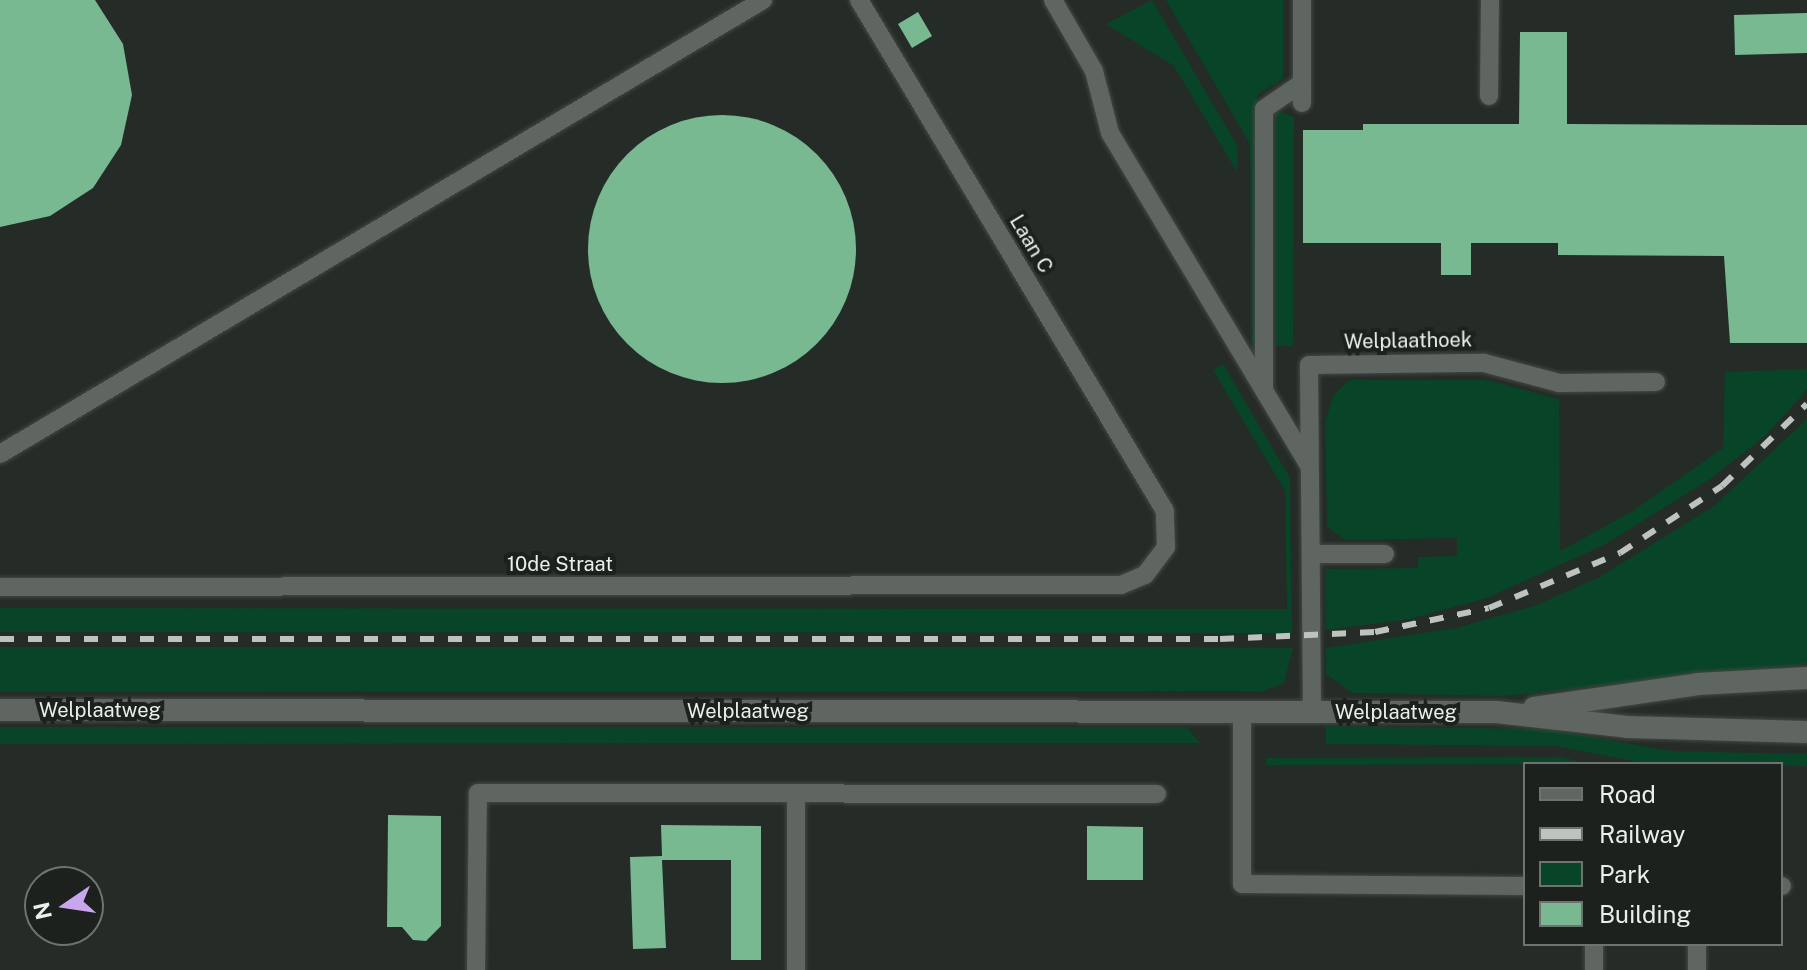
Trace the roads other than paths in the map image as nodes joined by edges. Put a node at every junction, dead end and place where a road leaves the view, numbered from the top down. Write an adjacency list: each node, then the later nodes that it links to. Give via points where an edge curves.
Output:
1 (763, 0): 11 (lane)
2 (859, 0): 15 (lane, Laan C, via 1165,511 1166,547 1145,575)
3 (1053, 0): 10 (lane, via 1094,71 1110,133)
4 (1302, 0): 6 (lane)
5 (1490, 0): 7 (lane)
6 (1302, 83): 8 (lane); 10 (lane, via 1264,109)
7 (1489, 96)
8 (1302, 103)
9 (1656, 382): 12 (lane, Welplaathoek, via 1559,383 1484,363 1309,365)
10 (1264, 391): 12 (lane)
11 (0, 454)
12 (1310, 468): 13 (lane, Welplaathoek)
13 (1311, 554): 14 (lane); 20 (lane, Welplaathoek)
14 (1385, 554)
15 (1121, 585): 16 (lane, 10de Straat)
16 (0, 587)
17 (1807, 678): 21 (street, Welplaatweg, via 1698,684)
18 (0, 710): 19 (street, Welplaatweg)
19 (1242, 711): 20 (street, Welplaatweg); 25 (lane, via 1242,884)
20 (1312, 711): 21 (street, Welplaatweg)
21 (1496, 712): 22 (street, Welplaatweg, via 1627,727)
22 (1807, 732)
23 (796, 793): 24 (lane); 28 (lane, via 478,793); 29 (lane)
24 (1157, 794)
25 (1523, 886)
26 (1594, 946): 30 (lane)
27 (1697, 946): 31 (lane)
28 (476, 970)
29 (796, 970)
30 (1594, 970)
31 (1697, 970)

